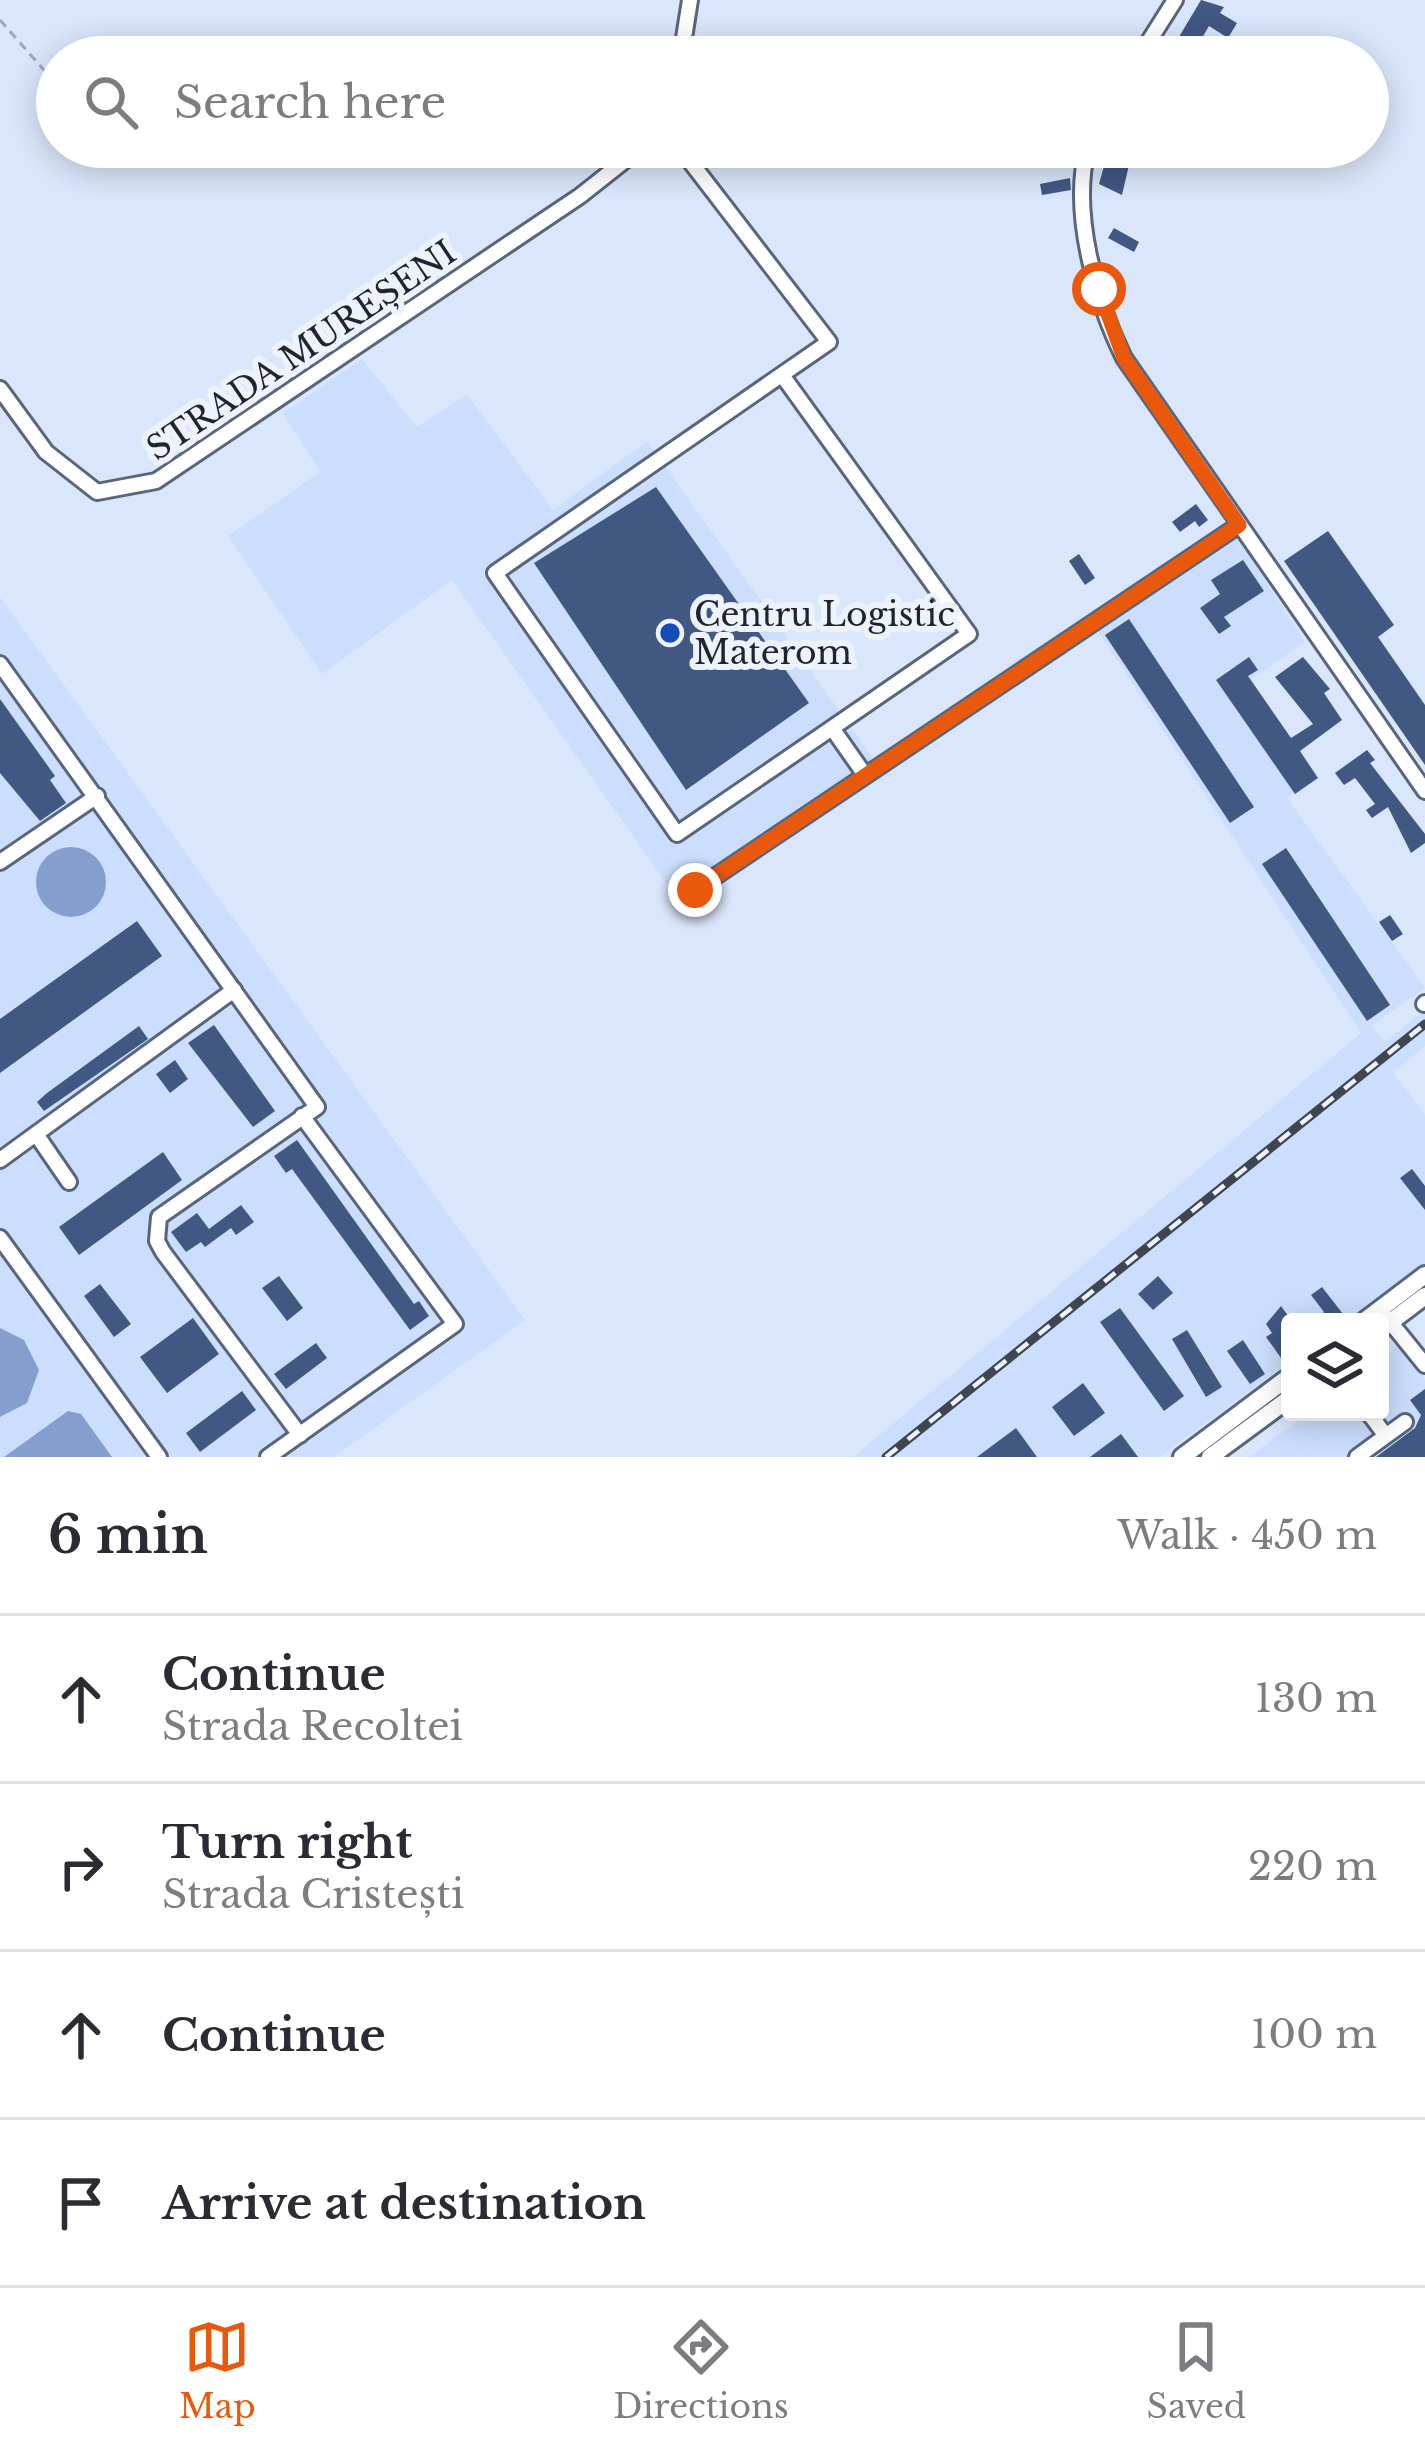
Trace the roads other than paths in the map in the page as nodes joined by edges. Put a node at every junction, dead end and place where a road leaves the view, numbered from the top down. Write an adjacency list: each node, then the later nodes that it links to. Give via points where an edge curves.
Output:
1 (690, 0): 3 (street)
2 (1175, 0): 4 (street)
3 (684, 36)
4 (1152, 36)
5 (615, 168): 9 (street, STRADA MUREȘENI, via 156,481 97,492 46,452)
6 (696, 168): 8 (street, via 829,342)
7 (1087, 168): 10 (street, via 1084,206 1109,327)
8 (782, 375): 12 (street, via 969,634); 12 (street, via 495,572 677,834)
9 (0, 389)
10 (1239, 525): 13 (street); 14 (street)
11 (0, 664): 15 (street)
12 (832, 728): 13 (street)
13 (866, 775): 17 (street)
14 (1425, 791)
15 (97, 796): 16 (street); 18 (street)
16 (0, 862)
17 (695, 890)
18 (234, 990): 19 (street, via 317,1106); 20 (street)
19 (302, 1117): 34 (street, via 159,1217 155,1229 163,1252); 34 (street, via 455,1324)
20 (35, 1134): 21 (street); 22 (street)
21 (0, 1160)
22 (69, 1182)
23 (0, 1238): 36 (street)
24 (1425, 1275): 26 (main road)
25 (1425, 1295): 27 (main road)
26 (1389, 1314)
27 (1389, 1316)
28 (1389, 1326): 29 (street)
29 (1425, 1365)
30 (1281, 1383): 38 (main road)
31 (1281, 1405): 39 (main road)
32 (1375, 1421): 35 (street)
33 (1405, 1422): 35 (street)
34 (300, 1435): 37 (street)
35 (1386, 1436): 40 (street)
36 (159, 1457)
37 (268, 1457)
38 (1182, 1457)
39 (1210, 1457)
40 (1357, 1457)

